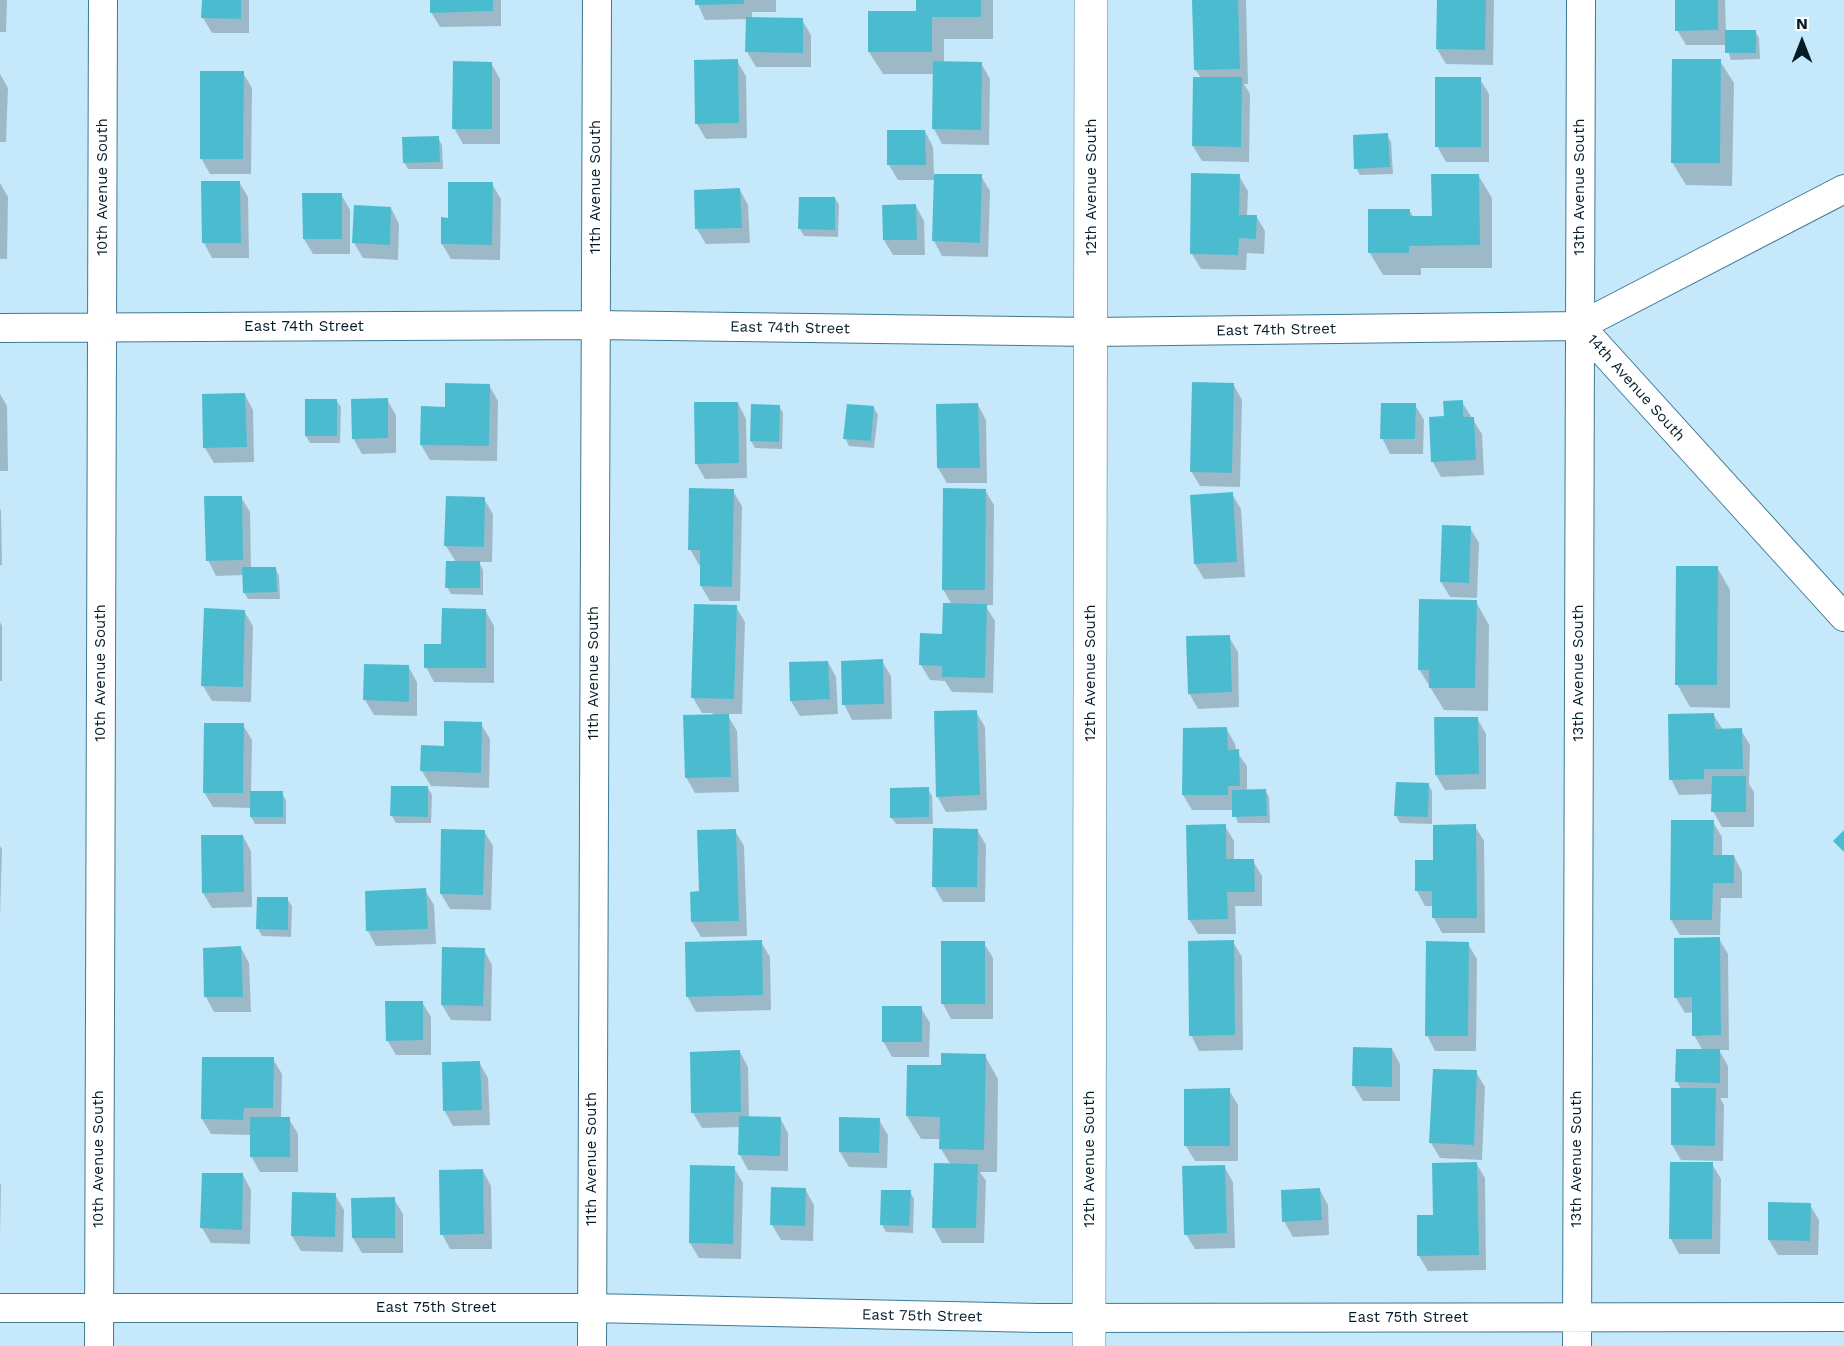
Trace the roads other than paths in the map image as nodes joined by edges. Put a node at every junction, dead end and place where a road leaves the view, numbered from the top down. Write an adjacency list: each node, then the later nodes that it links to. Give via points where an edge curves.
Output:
1 (103, 0): 8 (street, 10th Avenue South)
2 (597, 0): 6 (street, 11th Avenue South)
3 (1091, 0): 10 (street, 12th Avenue South)
4 (1581, 0): 7 (street, 13th Avenue South)
5 (1844, 189): 7 (street, 14th Avenue South)
6 (596, 325): 8 (street, East 74th Street); 10 (street, East 74th Street); 14 (street, 11th Avenue South)
7 (1580, 326): 10 (street, East 74th Street); 11 (street, 14th Avenue South); 15 (street, 13th Avenue South)
8 (102, 327): 9 (street, East 74th Street); 13 (street, 10th Avenue South)
9 (0, 328)
10 (1092, 332): 17 (street, 12th Avenue South)
11 (1844, 617)
12 (0, 1308): 13 (street, East 75th Street)
13 (99, 1308): 14 (street, East 75th Street); 18 (street, 10th Avenue South)
14 (592, 1308): 17 (street, East 75th Street); 19 (street, 11th Avenue South)
15 (1577, 1317): 16 (street, East 75th Street); 17 (street, East 75th Street); 20 (street, 13th Avenue South)
16 (1844, 1317)
17 (1089, 1332)
18 (99, 1346)
19 (592, 1346)
20 (1577, 1346)

